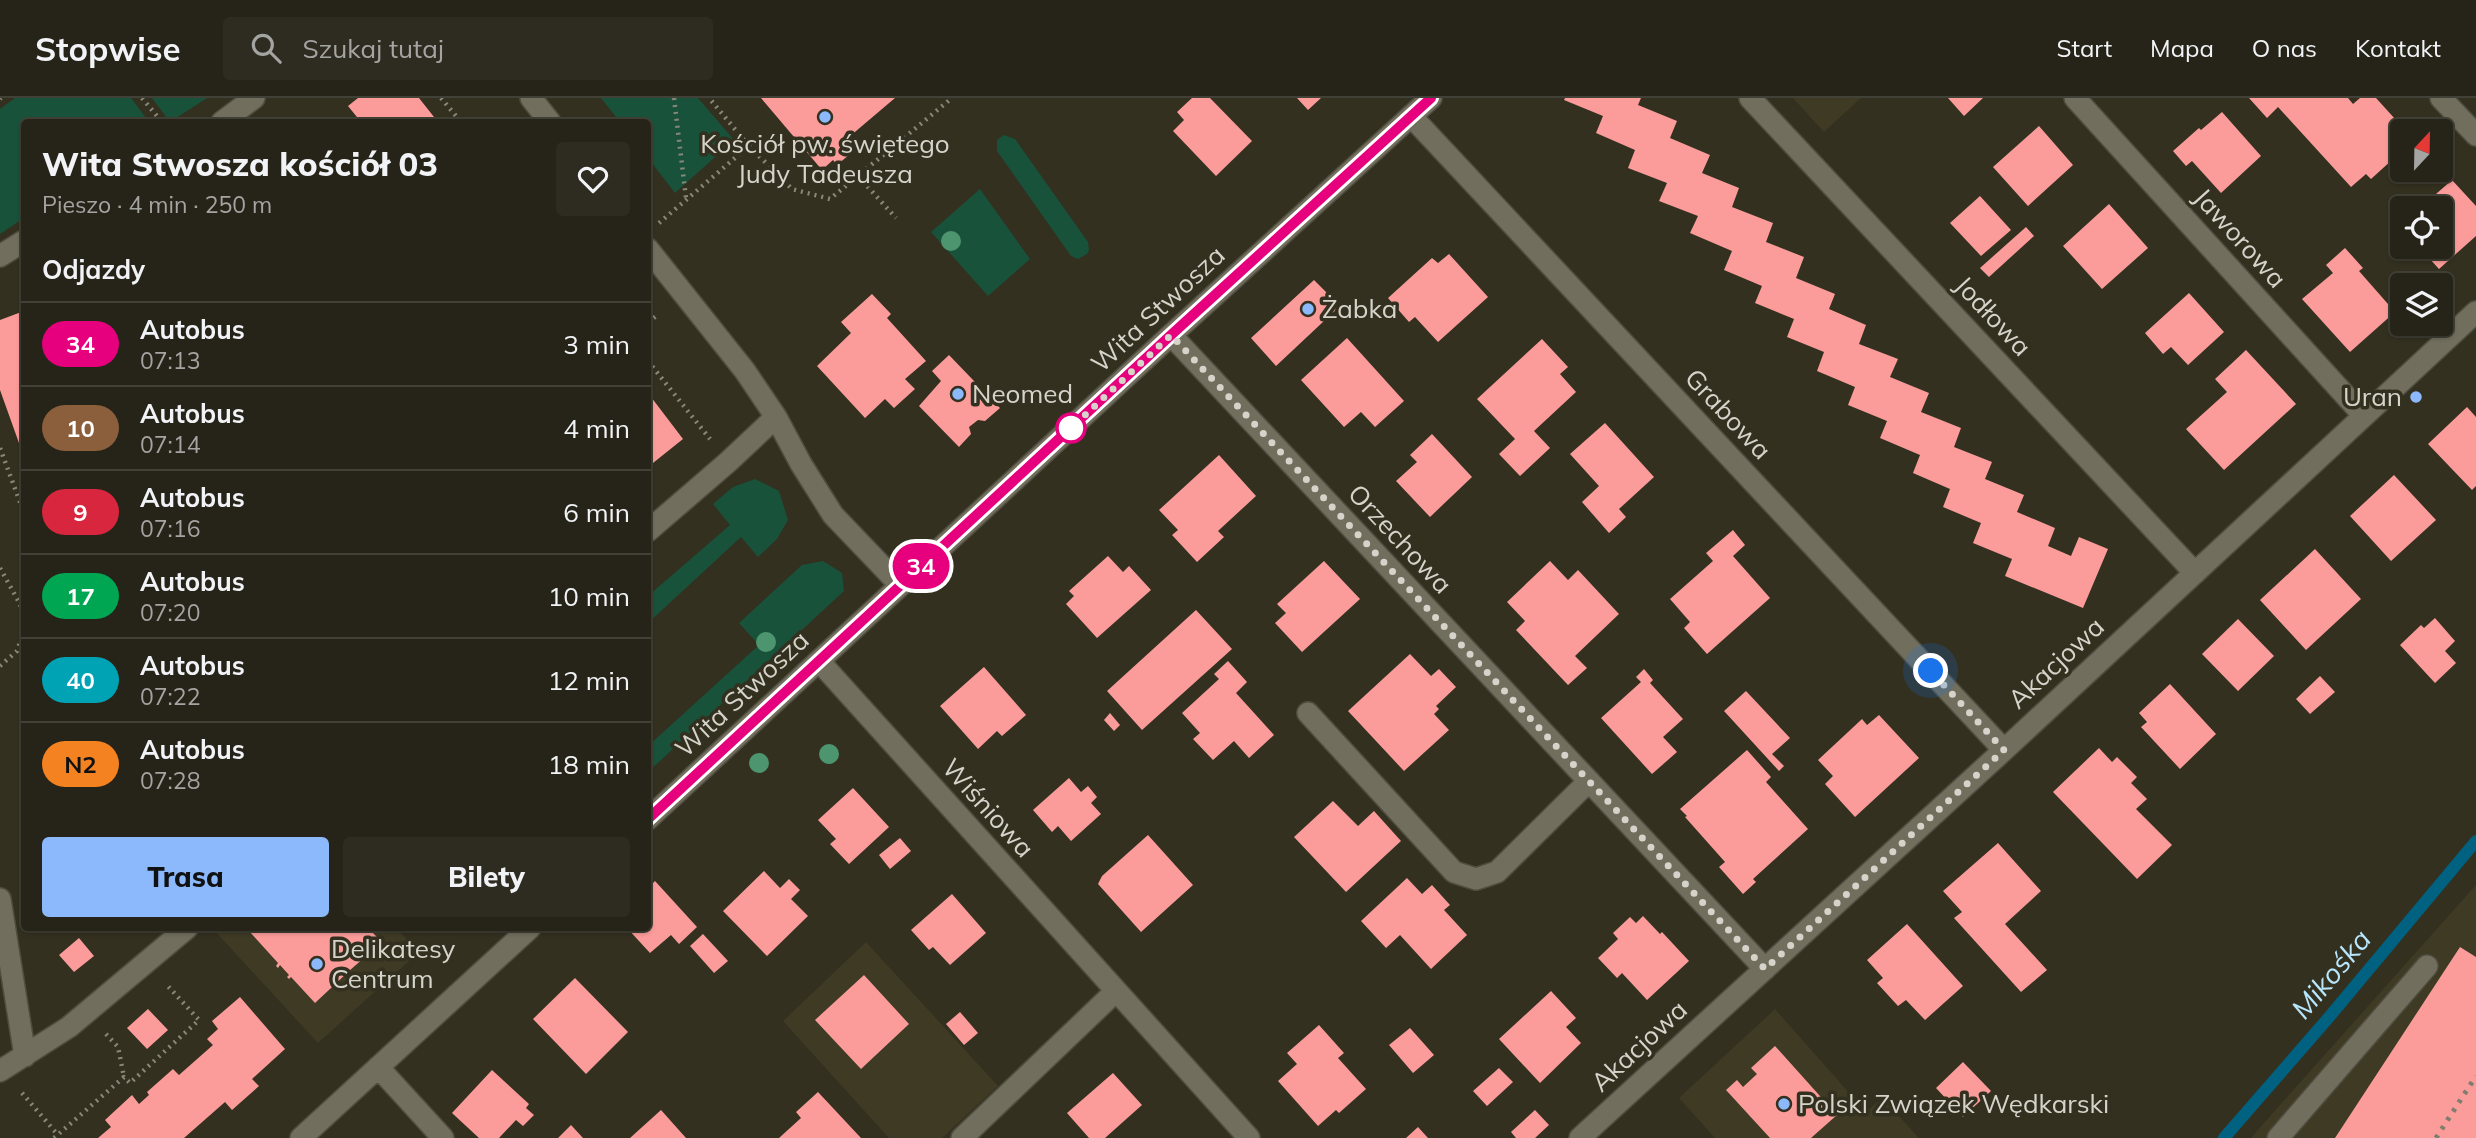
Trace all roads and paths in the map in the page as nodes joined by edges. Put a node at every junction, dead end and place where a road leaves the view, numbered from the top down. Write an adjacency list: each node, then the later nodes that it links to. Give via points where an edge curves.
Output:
1 (142, 98): 13 (path)
2 (254, 98): 14 (street)
3 (441, 98): 15 (path)
4 (531, 98): 16 (street)
5 (674, 98): 20 (path)
6 (709, 98): 18 (path)
7 (951, 98): 19 (path)
8 (1431, 98): 12 (street, Wita Stwosza)
9 (1750, 98): 38 (street, Jodłowa)
10 (2075, 98): 31 (street, Jaworowa)
11 (2441, 98): 17 (street)
12 (1411, 116): 29 (street, Wita Stwosza); 45 (street, Grabowa)
13 (160, 119)
14 (226, 119)
15 (458, 119)
16 (548, 119)
17 (2476, 135)
18 (749, 146): 19 (path, via 792,189 830,199); 20 (path)
19 (858, 176): 21 (path)
20 (687, 199): 22 (path)
21 (896, 218)
22 (657, 224)
23 (21, 243): 25 (street)
24 (651, 254): 32 (street)
25 (0, 256)
26 (2476, 313): 31 (street, Akacjowa)
27 (659, 314): 28 (path)
28 (651, 320)
29 (1171, 335): 39 (street, Wita Stwosza); 46 (street, Orzechowa)
30 (651, 365): 34 (path)
31 (2364, 416): 38 (street, Akacjowa)
32 (776, 417): 34 (street); 39 (street, via 833,515)
33 (0, 448): 35 (path)
34 (729, 462): 36 (street)
35 (21, 505)
36 (651, 528)
37 (0, 568): 40 (path)
38 (2195, 573): 45 (street, Akacjowa)
39 (901, 585): 42 (street, Wita Stwosza)
40 (21, 608)
41 (21, 640): 43 (path, via 17,651)
42 (819, 661): 47 (street, Wita Stwosza); 54 (street, Wiśniowa)
43 (0, 666)
44 (1308, 713): 46 (street, via 1454,872 1476,878 1497,872)
45 (2004, 750): 53 (street, Akacjowa)
46 (1589, 781): 53 (street, Orzechowa)
47 (651, 816)
48 (0, 899): 56 (street)
49 (183, 931): 51 (street)
50 (527, 931): 57 (street)
51 (146, 962): 55 (street); 59 (path, via 199,1020 130,1083)
52 (2427, 967): 66 (street)
53 (1765, 969): 65 (street, Akacjowa)
54 (1116, 991): 63 (street); 64 (street, Wiśniowa)
55 (87, 1012): 56 (street); 59 (path, via 118,1047)
56 (25, 1056): 58 (street)
57 (377, 1068): 61 (street); 62 (street)
58 (1, 1071): 60 (path)
59 (124, 1077): 60 (path)
60 (56, 1136)
61 (301, 1138)
62 (443, 1138)
63 (962, 1138)
64 (1249, 1138)
65 (1580, 1138)
66 (2278, 1138)

